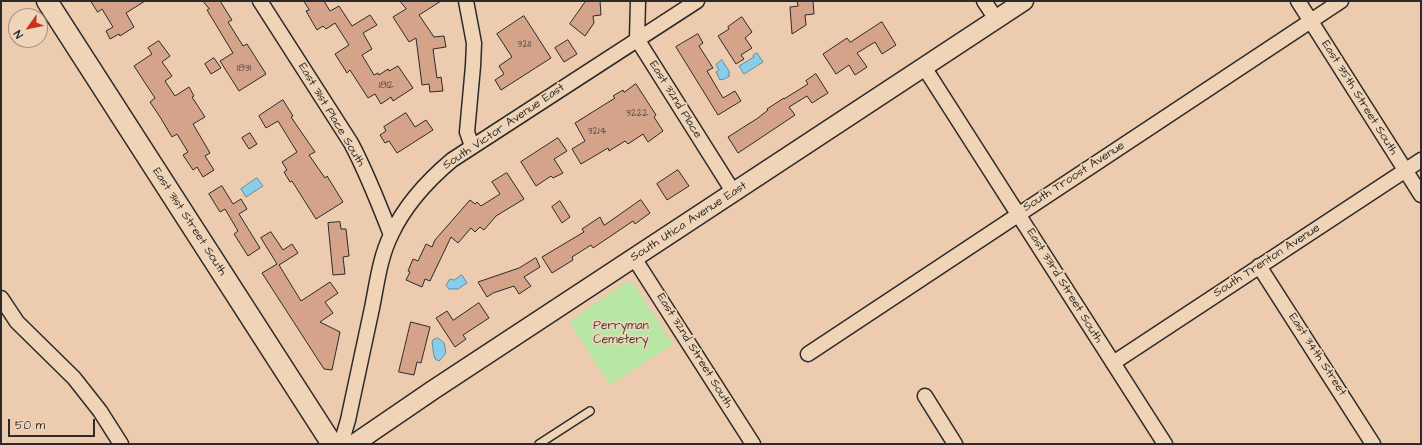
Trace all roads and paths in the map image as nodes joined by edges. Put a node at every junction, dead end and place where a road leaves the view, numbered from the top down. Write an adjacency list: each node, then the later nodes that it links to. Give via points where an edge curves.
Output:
1 (47, 1): 32 (main road, East 31st Street South)
2 (260, 1): 20 (street, East 31st Place South, via 351,143 367,174)
3 (466, 1): 14 (street, via 474,43 467,132)
4 (638, 1): 12 (street)
5 (697, 1): 12 (street, South Victor Avenue East)
6 (984, 1): 10 (street)
7 (1024, 1): 10 (street, South Utica Avenue East)
8 (1298, 1): 11 (street, East 35th Street South)
9 (1341, 1): 11 (street, South Troost Avenue)
10 (996, 19): 13 (street, South Utica Avenue East)
11 (1310, 21): 16 (street, East 35th Street South); 19 (street, South Troost Avenue)
12 (637, 39): 14 (street, South Victor Avenue East); 17 (street, East 32nd Place)
13 (924, 67): 17 (street, South Utica Avenue East); 19 (street, East 33rd Street South)
14 (472, 146): 20 (street, South Victor Avenue East, via 427,183 404,212)
15 (1421, 160): 16 (street, South Trenton Avenue)
16 (1405, 170): 18 (street, East 35th Street South); 22 (street, South Trenton Avenue)
17 (734, 192): 21 (street, South Utica Avenue East)
18 (1421, 194)
19 (1018, 214): 26 (street, South Troost Avenue); 27 (street, East 33rd Street South)
20 (391, 235): 33 (street, South Victor Avenue East, via 381,264)
21 (634, 258): 34 (street, South Utica Avenue East); 36 (street, East 32nd Street South)
22 (1260, 266): 27 (street, South Trenton Avenue); 38 (street, East 34th Street)
23 (1, 298): 25 (street)
24 (1, 313): 25 (street)
25 (17, 322): 31 (street, via 74,378 100,411)
26 (808, 354)
27 (1112, 363): 30 (street, East 33rd Street South)
28 (925, 396): 37 (street)
29 (590, 411): 35 (lane)
30 (1159, 442)
31 (121, 444)
32 (332, 444)
33 (341, 444)
34 (354, 444)
35 (539, 444)
36 (753, 444)
37 (955, 444)
38 (1374, 444)

